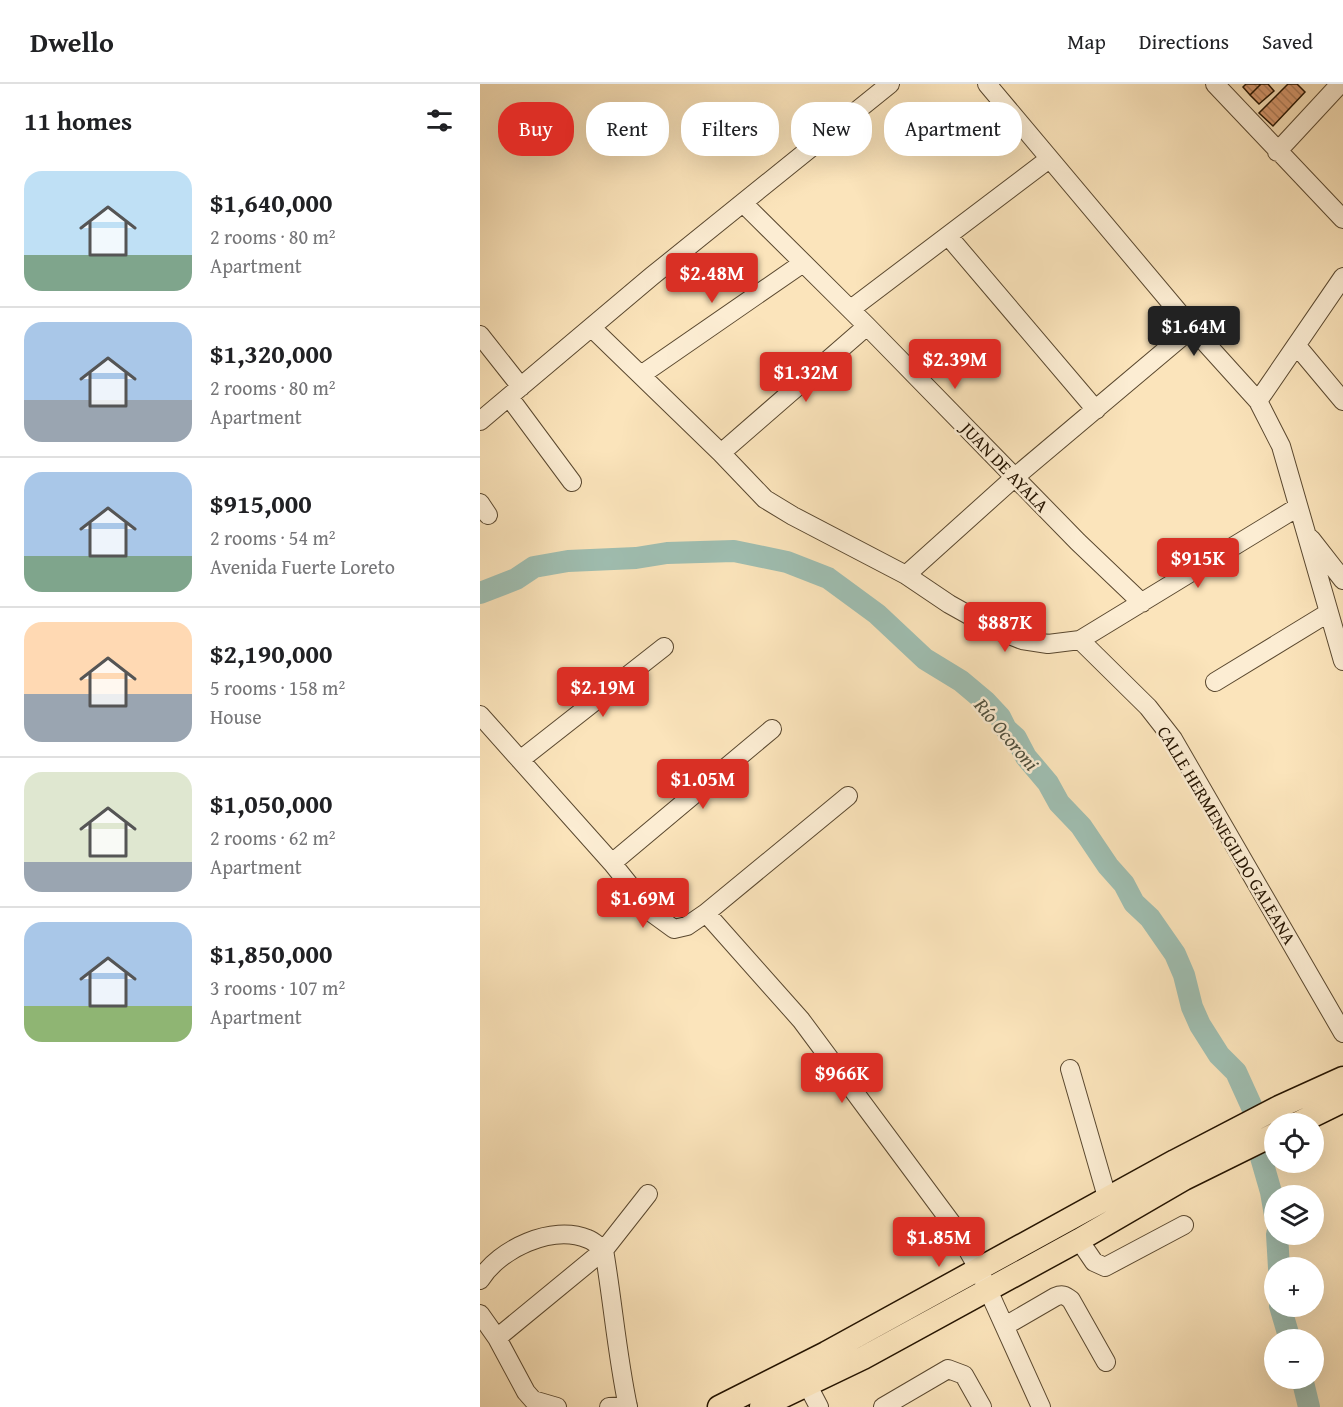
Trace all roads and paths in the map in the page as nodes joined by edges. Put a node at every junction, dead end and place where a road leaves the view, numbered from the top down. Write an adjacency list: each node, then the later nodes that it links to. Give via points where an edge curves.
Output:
1 (890, 84): 7 (street)
2 (987, 84): 6 (street)
3 (1215, 84): 5 (street)
4 (1340, 84): 5 (street)
5 (1277, 152): 8 (street)
6 (1049, 159): 9 (street); 15 (street)
7 (743, 203): 10 (street, JUAN DE AYALA); 14 (street)
8 (1343, 219)
9 (949, 237): 12 (street); 22 (street)
10 (803, 263): 12 (street, JUAN DE AYALA); 18 (street)
11 (1343, 277): 17 (street)
12 (851, 309): 13 (street, JUAN DE AYALA)
13 (867, 326): 24 (street); 25 (street, JUAN DE AYALA)
14 (592, 328): 18 (street); 19 (street)
15 (1192, 328): 20 (street); 22 (street)
16 (480, 335): 19 (street)
17 (1297, 346): 20 (street); 21 (street)
18 (641, 375): 24 (street)
19 (515, 392): 23 (street); 26 (street)
20 (1258, 401): 27 (street, via 1281,446)
21 (1343, 401)
22 (1096, 410): 25 (street)
23 (480, 421)
24 (721, 453): 29 (street, via 765,499)
25 (1015, 477): 29 (street); 31 (street, JUAN DE AYALA)
26 (572, 482)
27 (1298, 507): 28 (street); 31 (street)
28 (1304, 531): 30 (street); 32 (street)
29 (906, 575): 33 (street, via 949,604 1022,640 1048,644)
30 (1343, 580)
31 (1142, 603): 33 (street)
32 (1328, 613): 35 (street); 36 (street)
33 (1080, 640): 43 (street, CALLE HERMENEGILDO GALEANA, via 1148,707 1173,739)
34 (664, 646): 39 (street)
35 (1343, 661)
36 (1215, 682)
37 (480, 715): 39 (street)
38 (772, 729): 41 (street)
39 (519, 760): 41 (street)
40 (848, 796): 42 (street)
41 (612, 863): 42 (street, via 652,913 674,929 687,926)
42 (706, 913): 55 (street, via 801,1020 925,1185)
43 (1343, 1033)
44 (1070, 1069): 51 (street)
45 (1343, 1078): 49 (main road, via 1279,1107)
46 (1343, 1101): 47 (main road)
47 (1318, 1113)
48 (1264, 1138): 49 (main road)
49 (1180, 1170): 51 (main road); 53 (main road)
50 (648, 1194): 54 (street)
51 (1107, 1197): 55 (main road)
52 (1184, 1225): 53 (street, via 1105,1267 1094,1262)
53 (1079, 1240): 55 (main road)
54 (604, 1250): 56 (street, via 589,1239 551,1236 523,1245 496,1261); 59 (street); 64 (street)
55 (984, 1279): 58 (street); 61 (main road, via 863,1358); 65 (main road)
56 (480, 1280)
57 (480, 1314): 59 (street)
58 (1005, 1326): 60 (street, via 1061,1294 1071,1300); 70 (street)
59 (497, 1338): 62 (street, via 526,1392 533,1400)
60 (1106, 1362)
61 (807, 1384): 66 (main road); 67 (street)
62 (557, 1407)
63 (609, 1407): 64 (street)
64 (628, 1407)
65 (719, 1407)
66 (761, 1407)
67 (819, 1407)
68 (883, 1407): 69 (street, via 948,1369 964,1375)
69 (982, 1407)
70 (1041, 1407)

